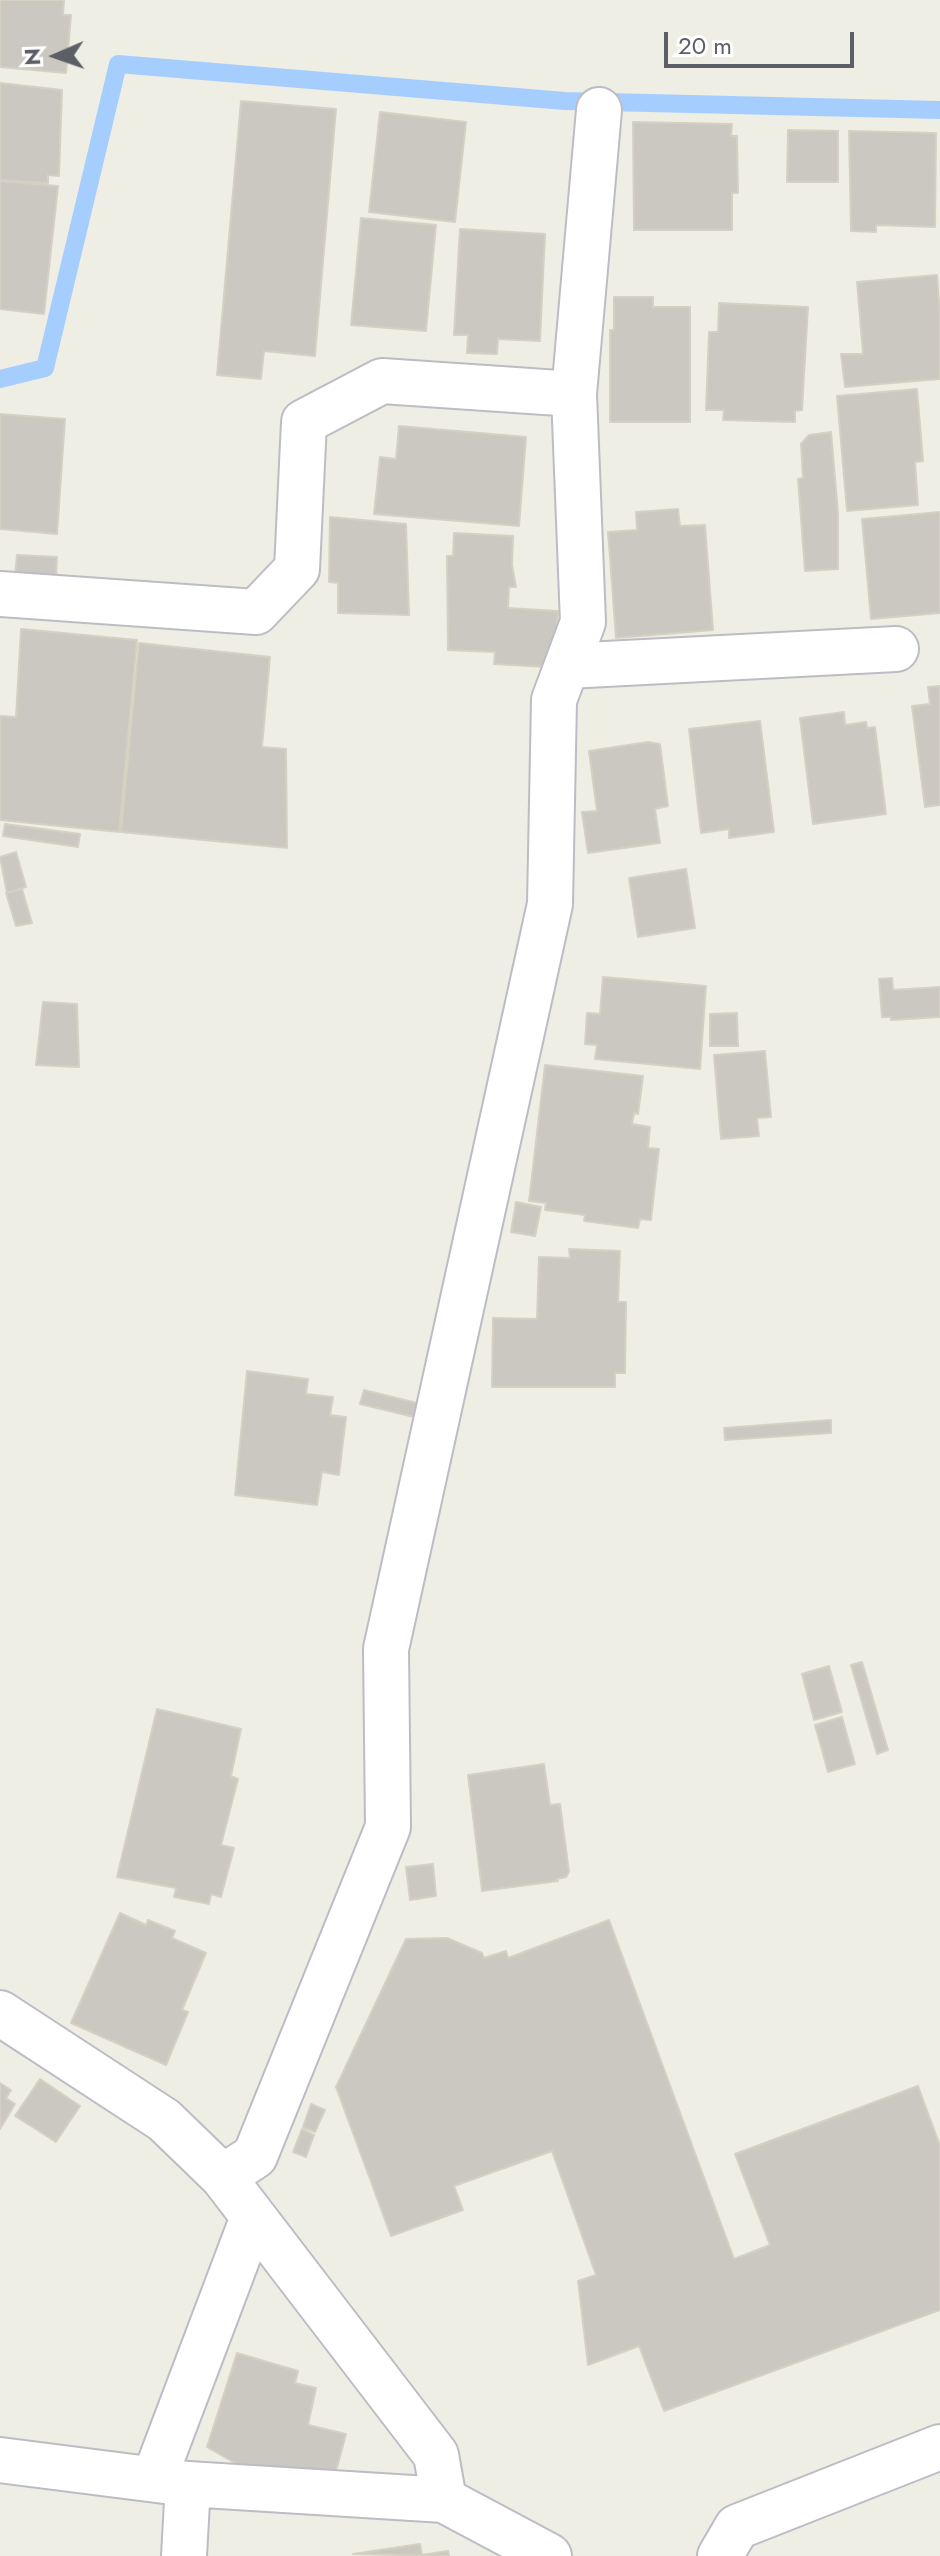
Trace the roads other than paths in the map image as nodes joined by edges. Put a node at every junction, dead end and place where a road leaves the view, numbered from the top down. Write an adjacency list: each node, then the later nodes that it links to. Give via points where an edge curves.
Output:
1 (599, 110): 2 (street)
2 (574, 394): 3 (street, via 382,381 304,422 297,569 256,612); 5 (street, via 583,622)
3 (0, 594)
4 (896, 649): 5 (street)
5 (567, 666): 7 (street, via 554,700 550,904 386,1649 388,1827 255,2156)
6 (0, 2013): 7 (street, via 164,2120)
7 (223, 2177): 8 (street)
8 (253, 2217): 11 (street); 12 (street, via 436,2455)
9 (940, 2447): 15 (street, via 737,2527)
10 (0, 2460): 11 (street)
11 (171, 2482): 12 (street); 13 (street)
12 (444, 2500): 14 (street)
13 (184, 2556)
14 (549, 2556)
15 (720, 2556)

